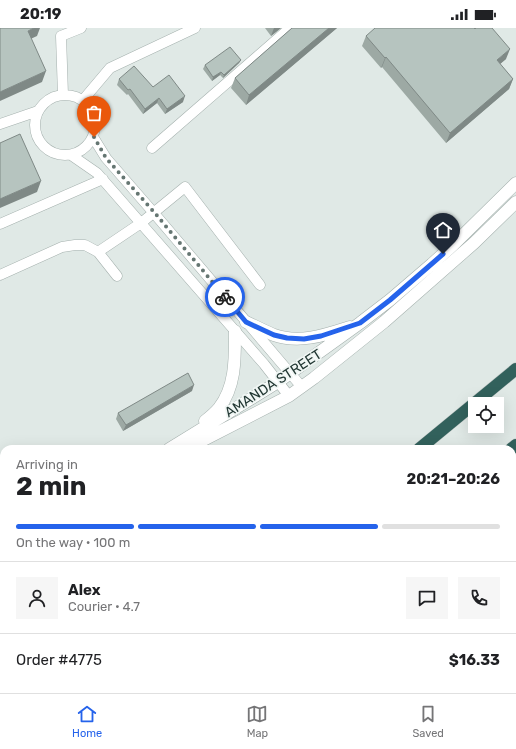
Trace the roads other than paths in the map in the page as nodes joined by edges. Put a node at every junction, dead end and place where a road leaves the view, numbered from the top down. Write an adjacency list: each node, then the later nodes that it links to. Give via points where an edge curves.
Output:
1 (81, 28): 4 (lane, via 61,36)
2 (195, 28): 5 (lane, via 110,68)
3 (290, 28): 9 (lane)
4 (63, 95): 5 (lane); 6 (lane, via 53,97)
5 (83, 100): 8 (lane, via 95,116)
6 (38, 111): 7 (lane); 10 (lane, via 35,130 44,147 52,153)
7 (0, 124)
8 (94, 137): 10 (lane, via 88,146); 14 (lane, via 106,158)
9 (152, 148)
10 (71, 155): 11 (lane)
11 (103, 179): 15 (lane); 16 (lane)
12 (516, 183): 22 (street, AMANDA STREET, via 432,264)
13 (516, 202): 27 (street, AMANDA STREET, via 474,243 384,322)
14 (154, 212): 15 (lane); 20 (lane, via 185,187); 21 (lane)
15 (140, 223): 17 (lane); 23 (lane)
16 (0, 224)
17 (98, 252): 18 (lane, via 85,245 62,247); 19 (lane)
18 (0, 275)
19 (117, 276)
20 (260, 285)
21 (246, 322): 22 (street, via 274,335 304,339); 25 (lane)
22 (360, 323): 25 (street, AMANDA STREET)
23 (235, 332): 26 (lane); 29 (street, via 231,386 219,408)
24 (516, 369): 32 (highway)
25 (291, 373): 26 (street, AMANDA STREET); 27 (lane)
26 (278, 382): 28 (lane); 29 (street, AMANDA STREET)
27 (301, 386): 28 (street, AMANDA STREET)
28 (289, 396): 31 (street, AMANDA STREET)
29 (193, 434): 30 (street, AMANDA STREET)
30 (175, 445)
31 (194, 445)
32 (424, 445)

